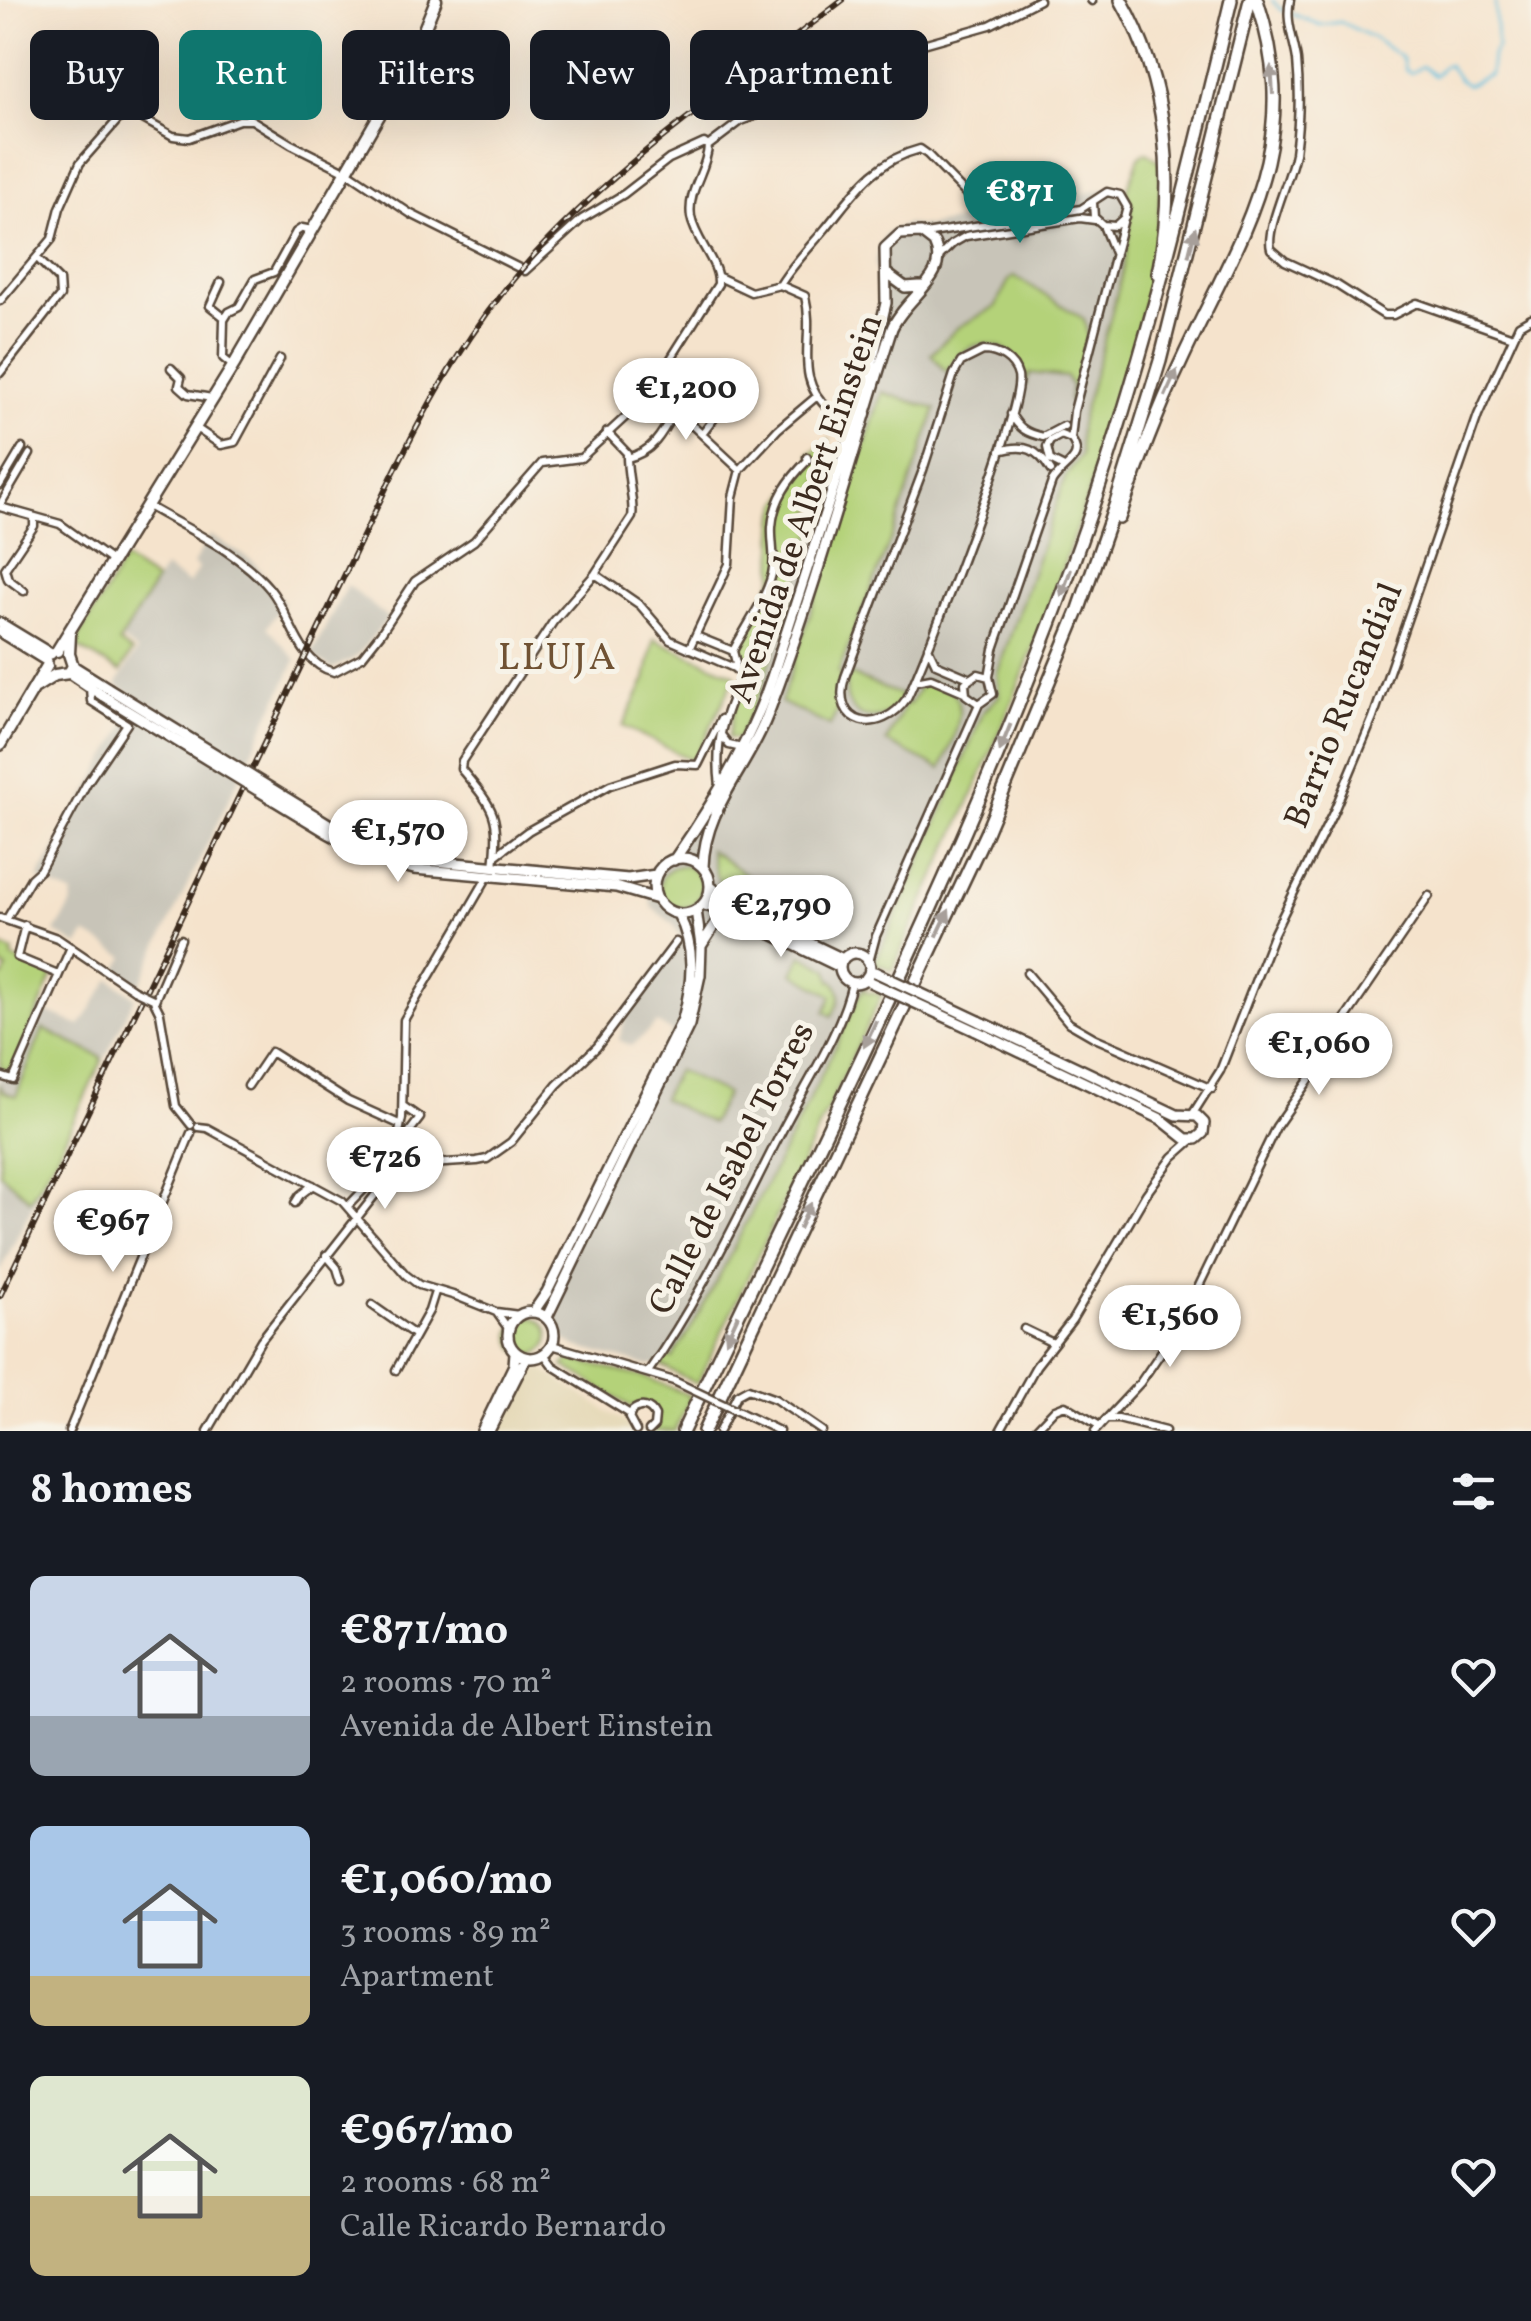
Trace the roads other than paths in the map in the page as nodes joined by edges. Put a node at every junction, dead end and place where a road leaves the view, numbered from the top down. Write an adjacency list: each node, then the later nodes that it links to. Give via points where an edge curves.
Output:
1 (436, 0): 10 (highway, via 412,59)
2 (1040, 0): 9 (street, via 990,25 816,78)
3 (1121, 0): 61 (highway, via 1157,94 1167,203 1152,299)
4 (1231, 0): 61 (highway, via 1149,331)
5 (1254, 0): 88 (highway, one-way to 5, via 1134,450); 88 (highway, one-way to 5, via 1166,394 1255,208 1272,136 1272,80)
6 (1289, 4): 28 (street, via 1298,127 1271,248 1384,315 1417,302)
7 (239, 120): 18 (street, via 189,138 126,113 80,164 52,239)
8 (249, 120): 10 (street)
9 (708, 146): 10 (street, via 669,159 582,219 529,270 411,214); 21 (street, via 690,212)
10 (347, 172): 15 (highway)
11 (968, 196): 24 (street, via 927,154 908,152 866,177)
12 (1093, 202): 13 (street, via 1116,193 1126,203); 14 (street); 16 (street)
13 (1126, 216): 14 (street, via 1115,226); 19 (street)
14 (1099, 223): 17 (street, via 1080,218 966,236); 19 (street, via 1113,246)
15 (312, 230): 26 (street, via 296,232 274,272 255,279); 30 (highway)
16 (925, 234): 17 (main road); 20 (main road, via 906,232 888,242)
17 (940, 257): 23 (main road)
18 (37, 258): 25 (street); 32 (street, via 58,280 60,296)
19 (1114, 264): 38 (street)
20 (886, 273): 23 (main road, via 905,287); 87 (main road, Avenida de Albert Einstein, via 885,313 866,387 759,715)
21 (719, 276): 24 (street, via 751,292); 36 (street, via 654,390)
22 (220, 282): 26 (street, via 210,306)
23 (927, 283): 92 (main road, Avenida de Albert Einstein, via 892,328 798,631 766,720 707,829)
24 (780, 285): 34 (street, via 806,298 806,373)
25 (0, 301)
26 (225, 318): 30 (street, via 223,358)
27 (1531, 318): 28 (street, Barrio Rucandial)
28 (1513, 338): 116 (street, Barrio Rucandial, via 1478,415 1374,718 1274,933)
29 (280, 359): 43 (street, via 235,442 222,446)
30 (234, 366): 35 (highway)
31 (172, 368): 35 (street, via 188,394)
32 (0, 373)
33 (680, 388): 40 (street, via 684,394)
34 (816, 397): 37 (street); 55 (street)
35 (214, 399): 43 (highway)
36 (638, 405): 40 (street); 44 (street)
37 (830, 410)
38 (1074, 411): 42 (street); 47 (street)
39 (1011, 413): 42 (street, via 1025,432 1043,437); 49 (street); 78 (street, via 1019,380 1012,364 992,351 961,362 842,696 852,716 873,724 898,711)
40 (671, 414): 45 (street); 52 (street, via 651,449)
41 (716, 416): 45 (street)
42 (1064, 426): 46 (street)
43 (196, 428): 60 (highway)
44 (608, 432): 52 (street); 60 (street, via 577,460 542,463 474,541 415,581 356,662 334,672 306,655 262,580)
45 (703, 433): 55 (street)
46 (1061, 436): 47 (street); 53 (street, via 1049,443)
47 (1071, 439): 54 (street, via 1076,455)
48 (22, 448): 58 (street)
49 (999, 451): 56 (street, via 1029,448); 69 (street)
50 (30, 454): 59 (street)
51 (807, 457): 72 (street, via 780,496 771,578)
52 (627, 458): 64 (street, via 632,517)
53 (1050, 460): 54 (street); 56 (street)
54 (1062, 466): 57 (street)
55 (740, 470): 68 (street, via 728,564)
56 (1051, 471): 57 (street)
57 (1052, 482): 71 (street)
58 (0, 485)
59 (0, 506): 62 (street)
60 (148, 506): 63 (highway)
61 (1089, 518): 160 (highway, one-way to 160, via 974,812)
62 (34, 519): 63 (street, via 60,524); 65 (street, via 5,569)
63 (114, 562): 73 (highway)
64 (595, 574): 70 (street, via 640,605 670,640); 90 (street, via 553,622 462,761 461,770 495,818)
65 (24, 591)
66 (0, 623): 73 (main road)
67 (0, 632): 73 (main road)
68 (696, 636): 70 (street); 72 (street)
69 (928, 646): 76 (street, via 936,664); 78 (street)
70 (690, 649): 74 (street)
71 (994, 649): 75 (street); 77 (street)
72 (734, 651): 74 (street)
73 (59, 661): 79 (highway); 79 (highway, via 55,676); 80 (main road); 81 (main road)
74 (734, 668): 84 (street, via 742,675)
75 (978, 674): 76 (street); 77 (street)
76 (969, 678): 82 (street)
77 (989, 678): 83 (street, via 993,694)
78 (914, 682): 82 (street, via 931,678)
79 (35, 688): 86 (highway)
80 (90, 688): 81 (main road); 101 (street, via 90,701 127,724)
81 (106, 692): 93 (main road, bridge, via 364,853 393,864)
82 (965, 692): 83 (street)
83 (979, 704): 108 (street, via 876,936)
84 (722, 718): 85 (street); 90 (street, via 698,766 675,764 629,776)
85 (721, 730): 87 (street, via 723,741); 89 (street)
86 (1, 744)
87 (742, 748): 89 (main road, Avenida de Albert Einstein)
88 (1016, 766): 161 (highway, one-way to 88)
89 (720, 786): 91 (main road, Avenida de Albert Einstein)
90 (495, 856): 93 (street)
91 (674, 860): 92 (main road); 94 (main road)
92 (703, 867): 95 (main road)
93 (491, 872): 94 (main road); 97 (main road, via 616,887); 117 (street, via 404,1020)
94 (656, 876): 97 (main road)
95 (710, 886): 98 (main road); 107 (main road, via 739,909)
96 (1430, 896): 153 (street, via 1276,1127 1180,1323 1140,1383)
97 (657, 899): 99 (main road)
98 (700, 908): 99 (main road); 100 (main road); 105 (main road)
99 (678, 914): 138 (main road, via 691,946 684,1019)
100 (740, 918): 105 (main road, via 716,923); 107 (main road)
101 (3, 919): 102 (street)
102 (25, 925): 106 (street); 109 (street, via 17,957)
103 (181, 939): 112 (street)
104 (676, 942): 127 (street, via 597,1047 511,1142 487,1158)
105 (701, 946): 141 (main road, via 687,1032)
106 (71, 947): 109 (street); 112 (street, bridge)
107 (841, 963): 108 (main road, via 858,953); 111 (main road)
108 (870, 973): 111 (main road); 113 (main road, bridge)
109 (58, 974): 114 (street, via 12,1080)
110 (1028, 974): 116 (street, via 1069,1023)
111 (852, 984): 151 (street, Calle de Isabel Torres, via 692,1306)
112 (154, 999): 121 (street, via 176,1106)
113 (977, 1026): 118 (main road); 122 (main road)
114 (0, 1076)
115 (248, 1086): 120 (street, via 271,1052)
116 (1212, 1088): 118 (street, Barrio Rucandial); 119 (street, Barrio Rucandial)
117 (403, 1106): 120 (street); 124 (street, via 420,1118)
118 (1190, 1116): 119 (main road); 122 (main road, via 1180,1122)
119 (1202, 1121): 123 (main road, via 1203,1133)
120 (399, 1124): 124 (street)
121 (193, 1128): 129 (street, via 207,1128); 155 (street)
122 (1181, 1133): 123 (main road); 125 (street)
123 (1191, 1140): 125 (street)
124 (396, 1148): 127 (street)
125 (1172, 1157): 145 (street)
126 (357, 1169): 128 (street)
127 (387, 1178): 128 (street); 130 (street)
128 (371, 1182): 130 (street); 132 (street)
129 (314, 1185): 131 (street); 132 (street)
130 (377, 1192): 133 (street)
131 (295, 1203)
132 (348, 1206): 133 (street)
133 (357, 1220): 134 (street); 136 (street, via 412,1281)
134 (326, 1255): 135 (street); 156 (street, via 261,1340)
135 (341, 1280)
136 (436, 1292): 139 (street); 144 (street)
137 (372, 1305): 144 (street)
138 (534, 1311): 140 (main road); 141 (main road)
139 (496, 1312): 140 (street); 142 (street)
140 (519, 1315): 142 (main road)
141 (547, 1317): 146 (main road)
142 (508, 1328): 147 (main road)
143 (1024, 1329): 145 (street)
144 (415, 1334): 150 (street)
145 (1053, 1343): 154 (street)
146 (552, 1345): 148 (main road); 151 (street)
147 (515, 1352): 149 (main road); 157 (main road)
148 (544, 1354): 149 (main road); 152 (street)
149 (526, 1358): 157 (main road)
150 (396, 1370)
151 (648, 1372): 163 (street, bridge)
152 (630, 1414): 158 (street); 159 (street, via 642,1406 652,1410 656,1420)
153 (1100, 1425): 165 (street, via 1065,1404); 166 (street, via 1118,1419)
154 (1003, 1430)
155 (69, 1431)
156 (208, 1431)
157 (485, 1431)
158 (636, 1431)
159 (649, 1431)
160 (683, 1431)
161 (704, 1431)
162 (719, 1431): 164 (street, via 737,1395 748,1389)
163 (778, 1431)
164 (822, 1431)
165 (1034, 1431)
166 (1165, 1431)

